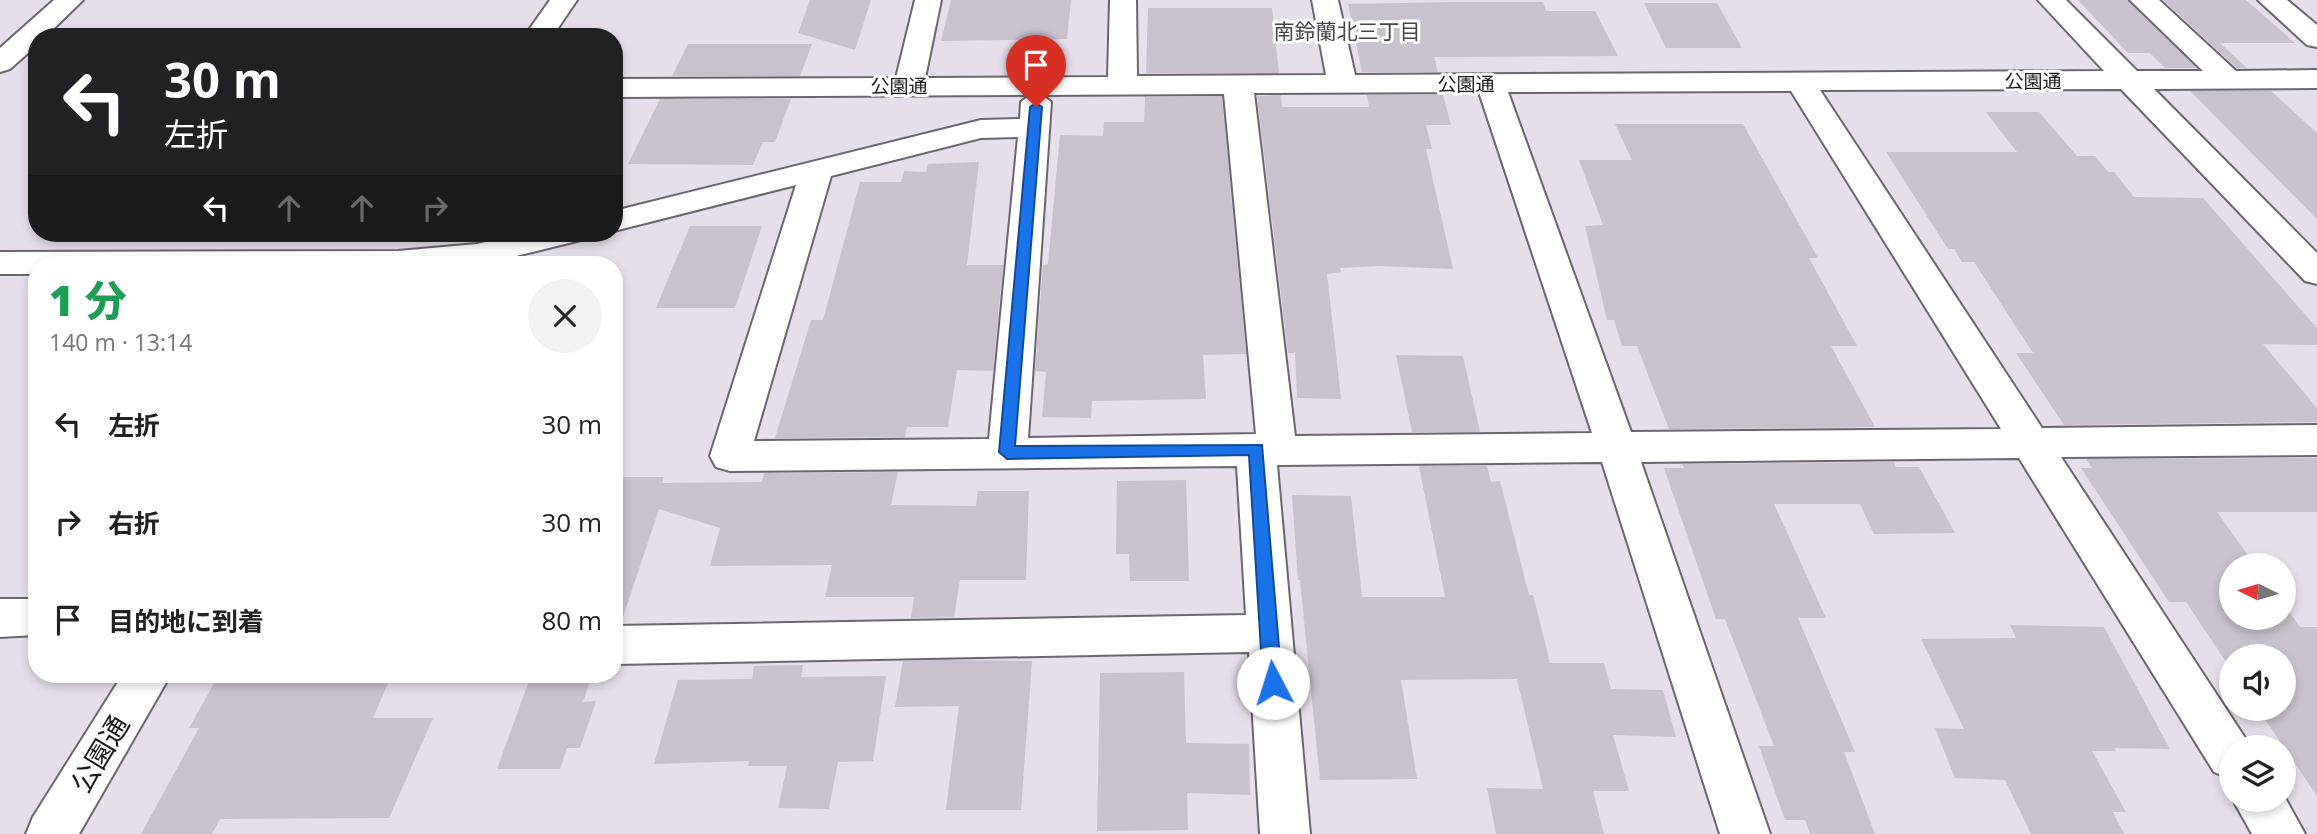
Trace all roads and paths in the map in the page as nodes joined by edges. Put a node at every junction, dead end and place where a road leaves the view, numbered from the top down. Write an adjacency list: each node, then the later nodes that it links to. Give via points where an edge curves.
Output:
1 (70, 0): 9 (street)
2 (564, 0): 10 (street)
3 (928, 0): 22 (street)
4 (1123, 0): 20 (street)
5 (1325, 0): 18 (street)
6 (2051, 0): 15 (street)
7 (2143, 0): 16 (street)
8 (2271, 0): 12 (street)
9 (39, 28)
10 (544, 28)
11 (28, 38): 13 (street)
12 (2317, 39)
13 (0, 63)
14 (2317, 79): 16 (street, 公園通)
15 (2131, 80): 16 (street, 公園通); 17 (street, 公園通); 32 (street)
16 (2229, 80)
17 (1800, 82): 19 (street, 公園通); 34 (street)
18 (1342, 84): 19 (street, 公園通); 21 (street, 公園通)
19 (1491, 84): 35 (street)
20 (1122, 85): 21 (street, 公園通); 23 (street, 公園通)
21 (1238, 85): 36 (street)
22 (909, 86): 23 (street, 公園通); 24 (street, 公園通)
23 (1038, 86): 25 (street)
24 (623, 88)
25 (1034, 128): 26 (street, via 981,129); 37 (street)
26 (816, 172): 27 (street); 37 (street, via 730,456)
27 (623, 220)
28 (533, 242): 29 (street)
29 (477, 256)
30 (0, 263): 31 (street)
31 (28, 263)
32 (2317, 272)
33 (2317, 440): 34 (street)
34 (2031, 441): 35 (street); 43 (street)
35 (1617, 448): 36 (street); 47 (street)
36 (1267, 449): 37 (street); 40 (street)
37 (1007, 452)
38 (28, 617): 39 (street)
39 (0, 618)
40 (1268, 633): 41 (street); 46 (street)
41 (623, 645)
42 (143, 683): 45 (street, 公園通)
43 (2219, 738)
44 (2266, 812): 48 (street)
45 (51, 834)
46 (1285, 834)
47 (1745, 834)
48 (2280, 834)

